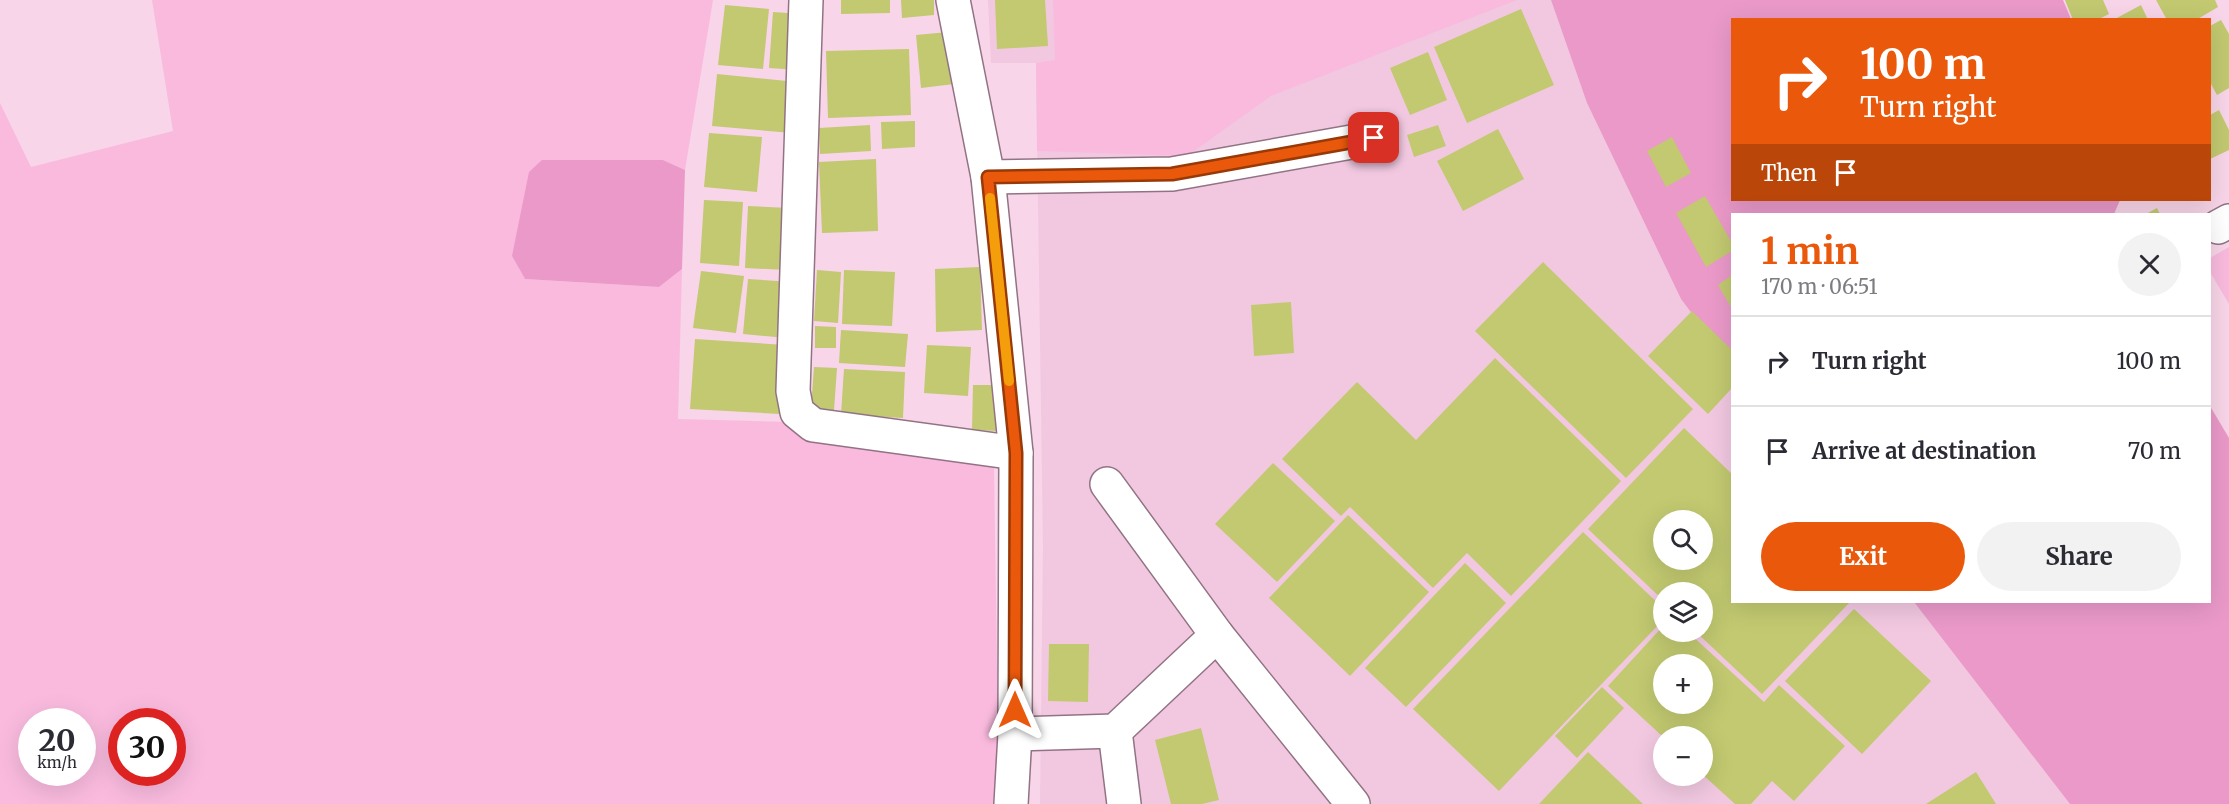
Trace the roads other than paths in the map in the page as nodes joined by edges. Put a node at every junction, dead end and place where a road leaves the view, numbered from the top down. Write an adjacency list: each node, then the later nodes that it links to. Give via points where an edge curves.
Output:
1 (806, 0): 5 (street, via 793,391 797,412 813,425)
2 (959, 9): 4 (street)
3 (1374, 138): 4 (street, via 1172,174)
4 (988, 177): 5 (street)
5 (1016, 453): 9 (street)
6 (1107, 484): 7 (street)
7 (1217, 635): 8 (street); 12 (street)
8 (1115, 731): 9 (street); 11 (street)
9 (1015, 734): 10 (street)
10 (1011, 804)
11 (1124, 804)
12 (1353, 804)

